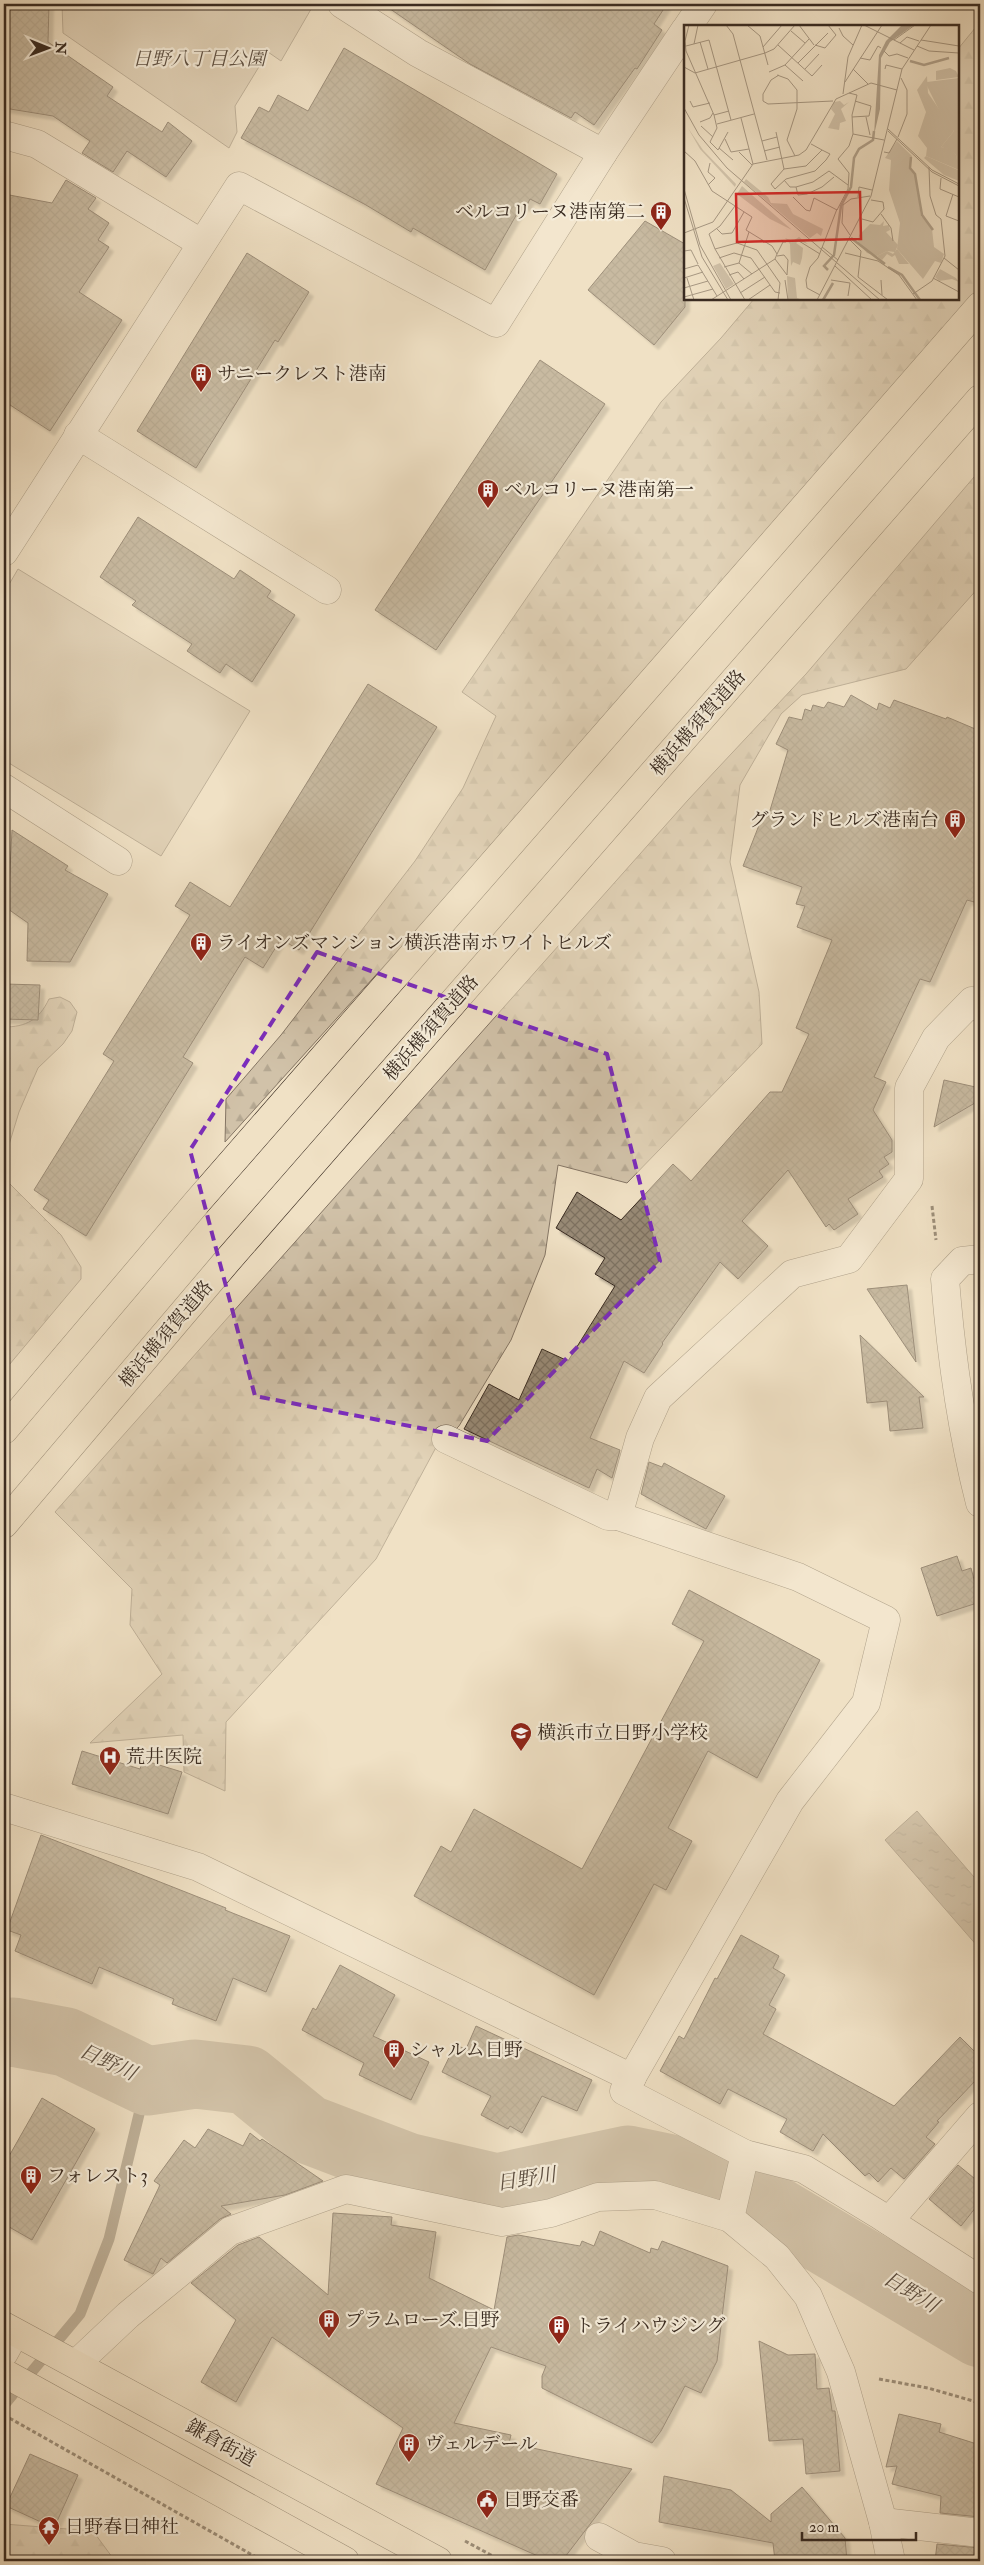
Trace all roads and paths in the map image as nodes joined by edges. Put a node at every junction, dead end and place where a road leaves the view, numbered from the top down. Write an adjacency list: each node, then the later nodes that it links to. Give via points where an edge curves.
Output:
1 (342, 4): 6 (street, via 418,53)
2 (703, 4): 3 (street)
3 (689, 25)
4 (684, 32): 6 (street)
5 (4, 135): 7 (street, via 37,144)
6 (603, 153): 7 (street, via 496,323 239,186)
7 (201, 242): 10 (street)
8 (980, 306): 19 (main road, via 198,1201)
9 (980, 399): 23 (main road, 横浜横須賀道路, via 227,1261)
10 (78, 435): 11 (street); 12 (street)
11 (4, 552)
12 (327, 590)
13 (4, 788): 14 (street)
14 (118, 861)
15 (980, 1008): 22 (street, via 972,1001 936,1038 909,1088 909,1179 849,1259 792,1274 658,1398 640,1438)
16 (932, 1200): 17 (path)
17 (936, 1240)
18 (980, 1259): 21 (street, via 962,1261 945,1280 952,1363)
19 (4, 1430)
20 (446, 1439): 22 (street, via 608,1516)
21 (980, 1503)
22 (618, 1516): 25 (street, via 798,1577 886,1620 866,1703 790,1801)
23 (4, 1524)
24 (4, 1807): 25 (street, via 198,1867)
25 (632, 2078): 27 (street, via 624,2091)
26 (980, 2116): 29 (street)
27 (745, 2154): 28 (street); 29 (street, via 804,2169)
28 (730, 2218): 32 (street, via 655,2195 598,2197 551,2213 502,2222 346,2189 230,2231); 33 (street, via 777,2257 808,2296)
29 (889, 2221): 30 (street)
30 (980, 2280)
31 (11, 2337): 32 (main road, 鎌倉街道)
32 (69, 2360): 42 (main road, 鎌倉街道)
33 (841, 2372): 35 (path, via 928,2388); 37 (street)
34 (4, 2373): 41 (main road)
35 (980, 2403)
36 (4, 2415): 40 (path)
37 (883, 2522): 38 (street); 44 (street)
38 (980, 2533)
39 (600, 2537): 43 (street, via 634,2556)
40 (263, 2561)
41 (344, 2561)
42 (438, 2561)
43 (662, 2561)
44 (891, 2561)

